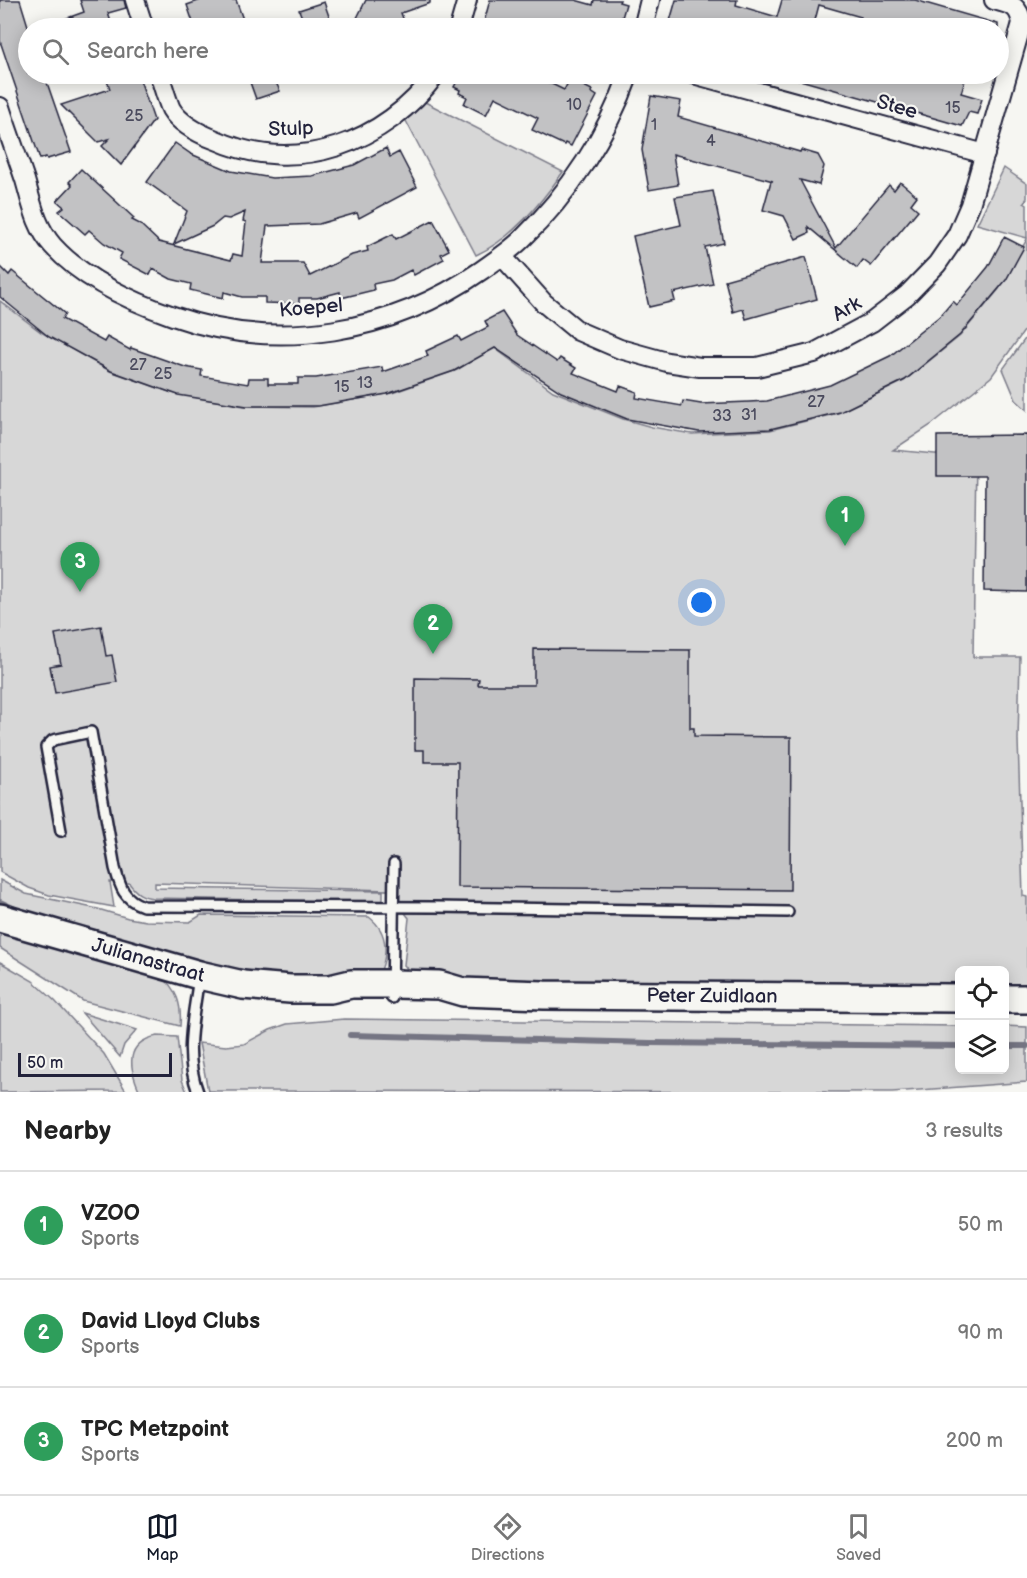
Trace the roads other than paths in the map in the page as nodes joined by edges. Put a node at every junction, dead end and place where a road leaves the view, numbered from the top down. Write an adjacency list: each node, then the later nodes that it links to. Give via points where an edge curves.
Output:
1 (135, 0): 5 (street)
2 (467, 0): 6 (street)
3 (650, 0): 7 (street)
4 (994, 0): 8 (street, Ark, via 1012,5 1019,11 1022,23)
5 (141, 18)
6 (462, 18)
7 (646, 18)
8 (1009, 68)
9 (163, 84): 10 (street, Stulp, via 171,108 193,129 230,147 295,156 338,147 371,131 400,112)
10 (428, 84)
11 (626, 84): 16 (street, Koepel, via 593,151 577,174 545,214)
12 (729, 84): 15 (street, Stee)
13 (1004, 84): 15 (street, Ark)
14 (0, 107): 16 (street, Koepel, via 38,224 53,246 108,288 187,321 248,334 304,334 369,324 455,289)
15 (984, 154): 16 (street, Ark, via 957,235 937,264 906,296 872,322 814,353 757,367 700,367 667,362 620,349 578,331 544,303)
16 (502, 256)
17 (61, 831): 19 (lane, via 46,747 54,740 91,732 115,868 124,895 135,903 149,907)
18 (394, 864): 19 (lane)
19 (394, 908): 20 (lane); 23 (lane)
20 (788, 912)
21 (0, 918): 22 (street, Julianastraat)
22 (199, 975): 23 (street, Peter Zuidlaan, via 243,985 330,989 351,998); 27 (lane, Julianastraat, via 189,1057)
23 (392, 991): 24 (street, Peter Zuidlaan, via 439,999 463,992)
24 (955, 998)
25 (1009, 999): 26 (street)
26 (1027, 999)
27 (198, 1092)

